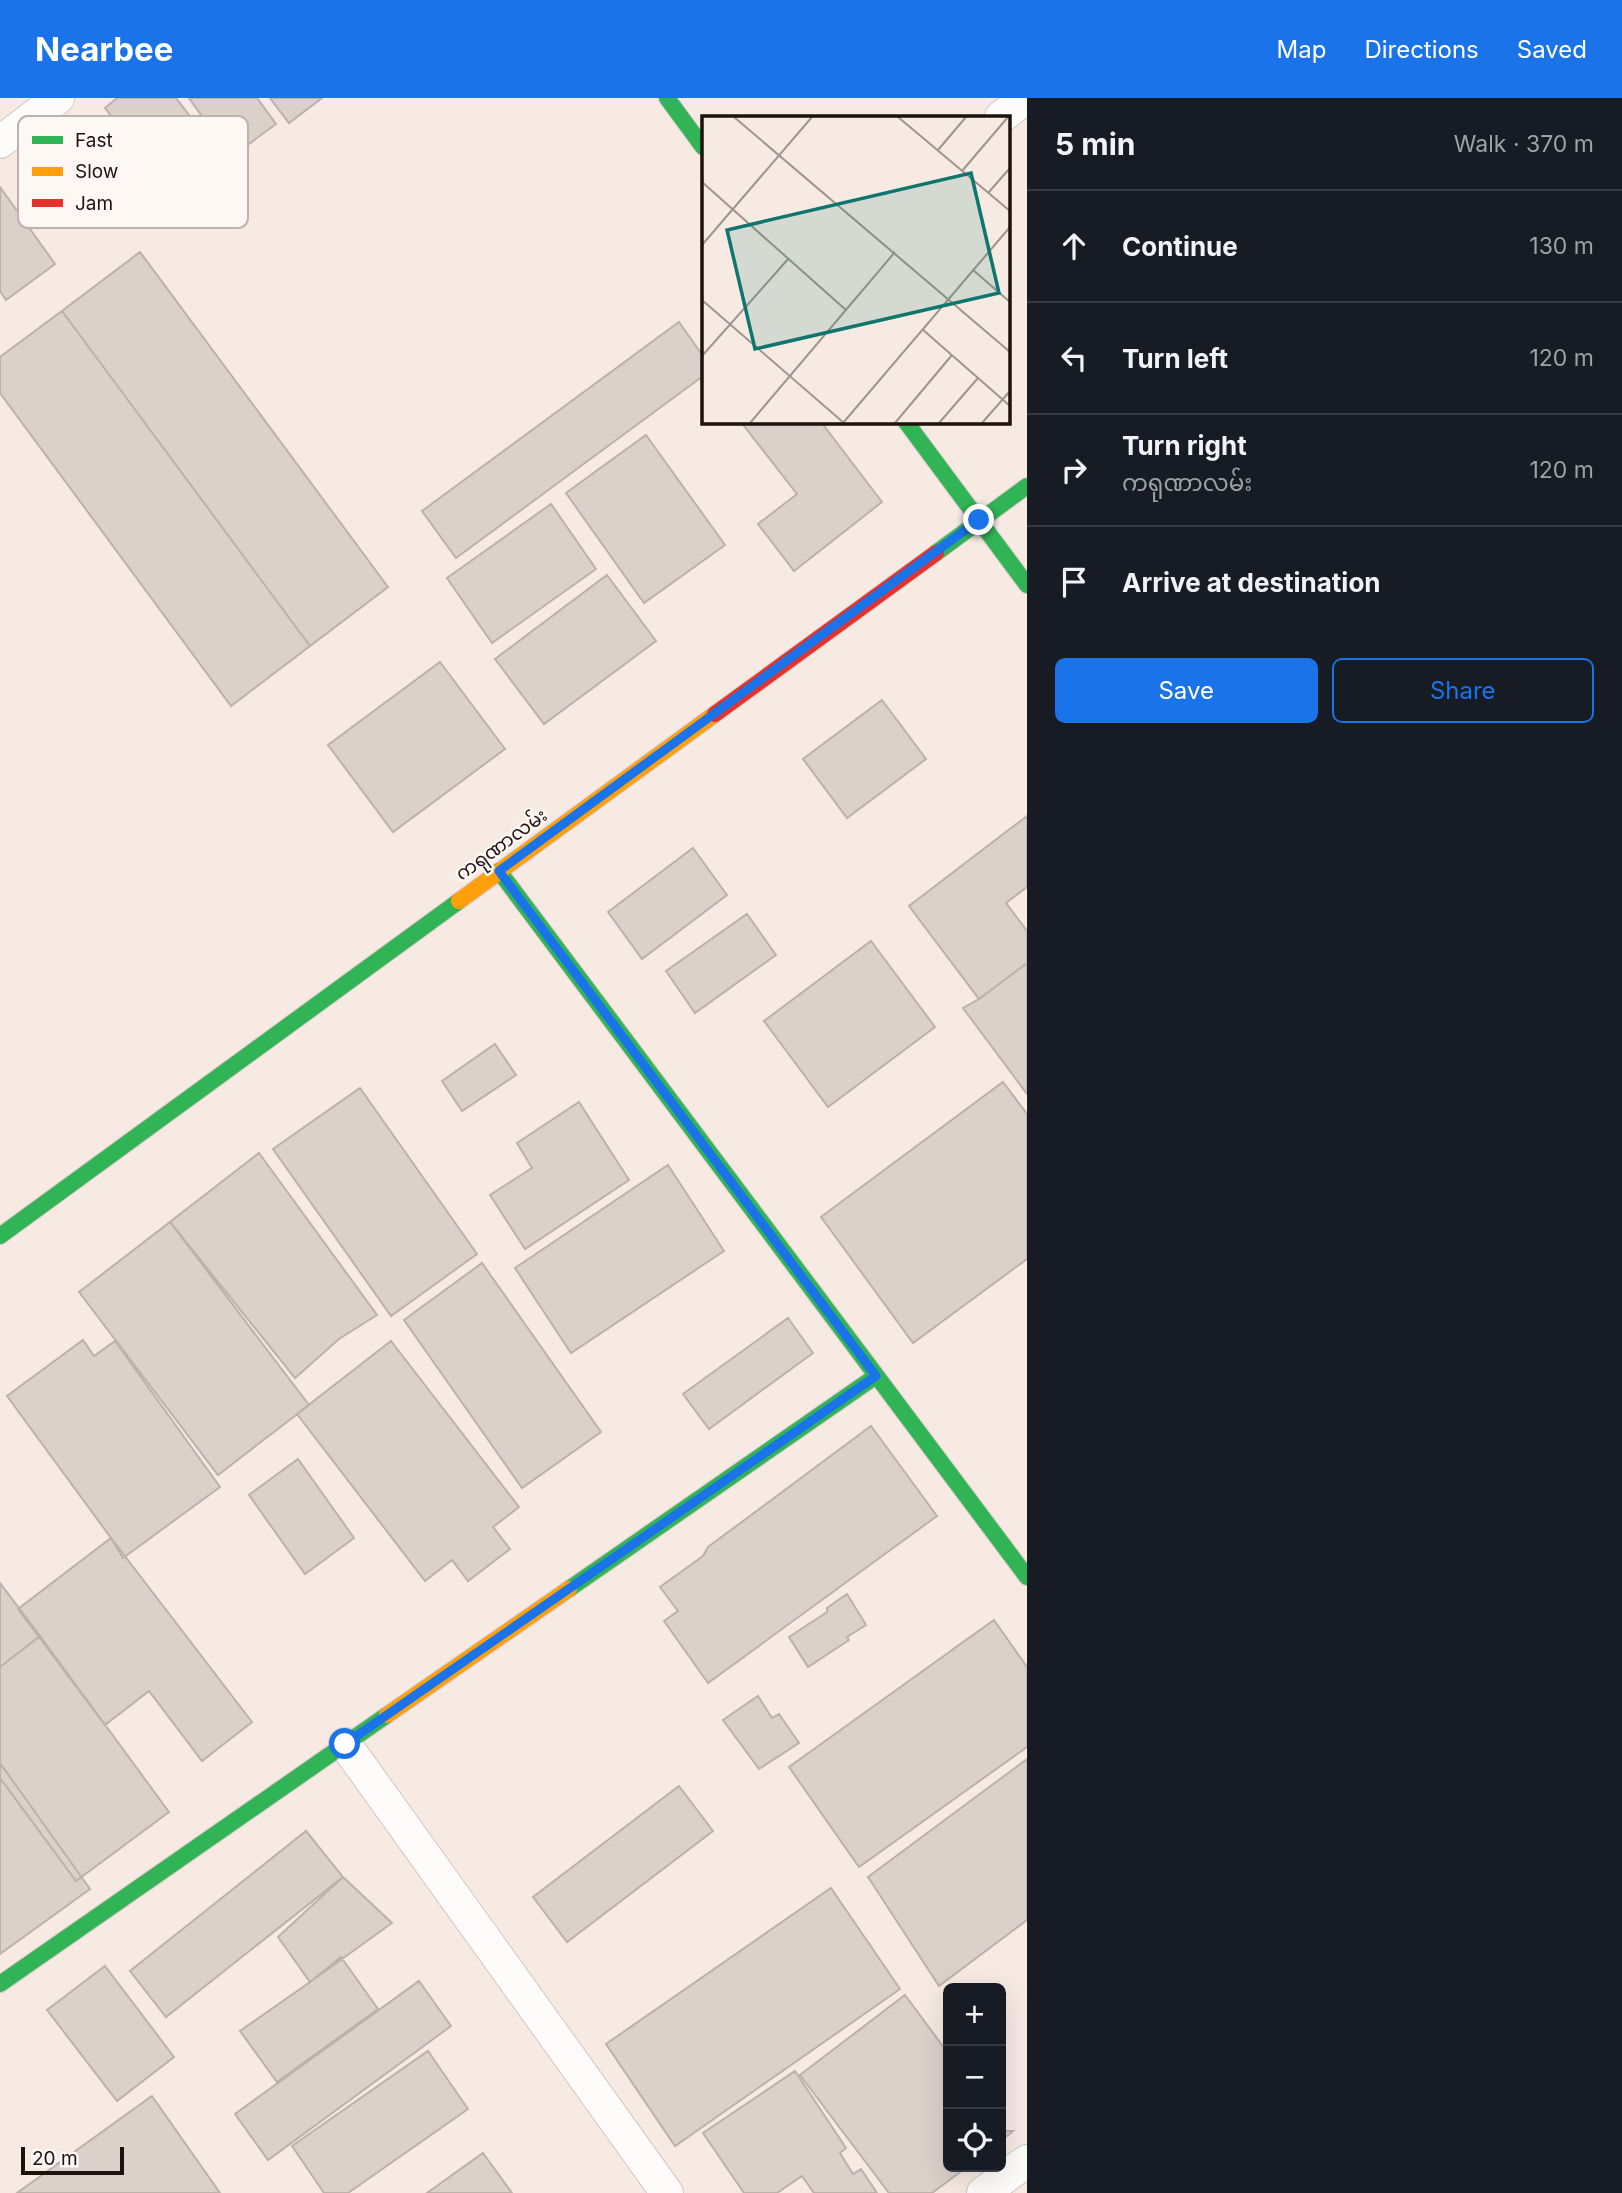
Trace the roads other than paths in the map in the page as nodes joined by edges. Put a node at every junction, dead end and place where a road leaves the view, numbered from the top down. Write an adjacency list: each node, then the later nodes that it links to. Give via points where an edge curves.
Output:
1 (58, 98): 4 (street)
2 (667, 98): 8 (street)
3 (1026, 98): 5 (street)
4 (34, 116)
5 (1001, 116)
6 (18, 128): 7 (street)
7 (0, 142)
8 (702, 146)
9 (907, 424): 11 (street)
10 (1027, 486): 11 (street, ကရုဏာလမ်း)
11 (979, 520): 12 (street); 13 (street, ကရုဏာလမ်း)
12 (1027, 585)
13 (499, 871): 14 (street, ကရုဏာလမ်း); 15 (street)
14 (0, 1236)
15 (876, 1376): 16 (street); 17 (street)
16 (1027, 1577)
17 (345, 1744): 18 (street); 20 (street)
18 (0, 1984)
19 (1027, 2161): 21 (street)
20 (667, 2193)
21 (982, 2193)

